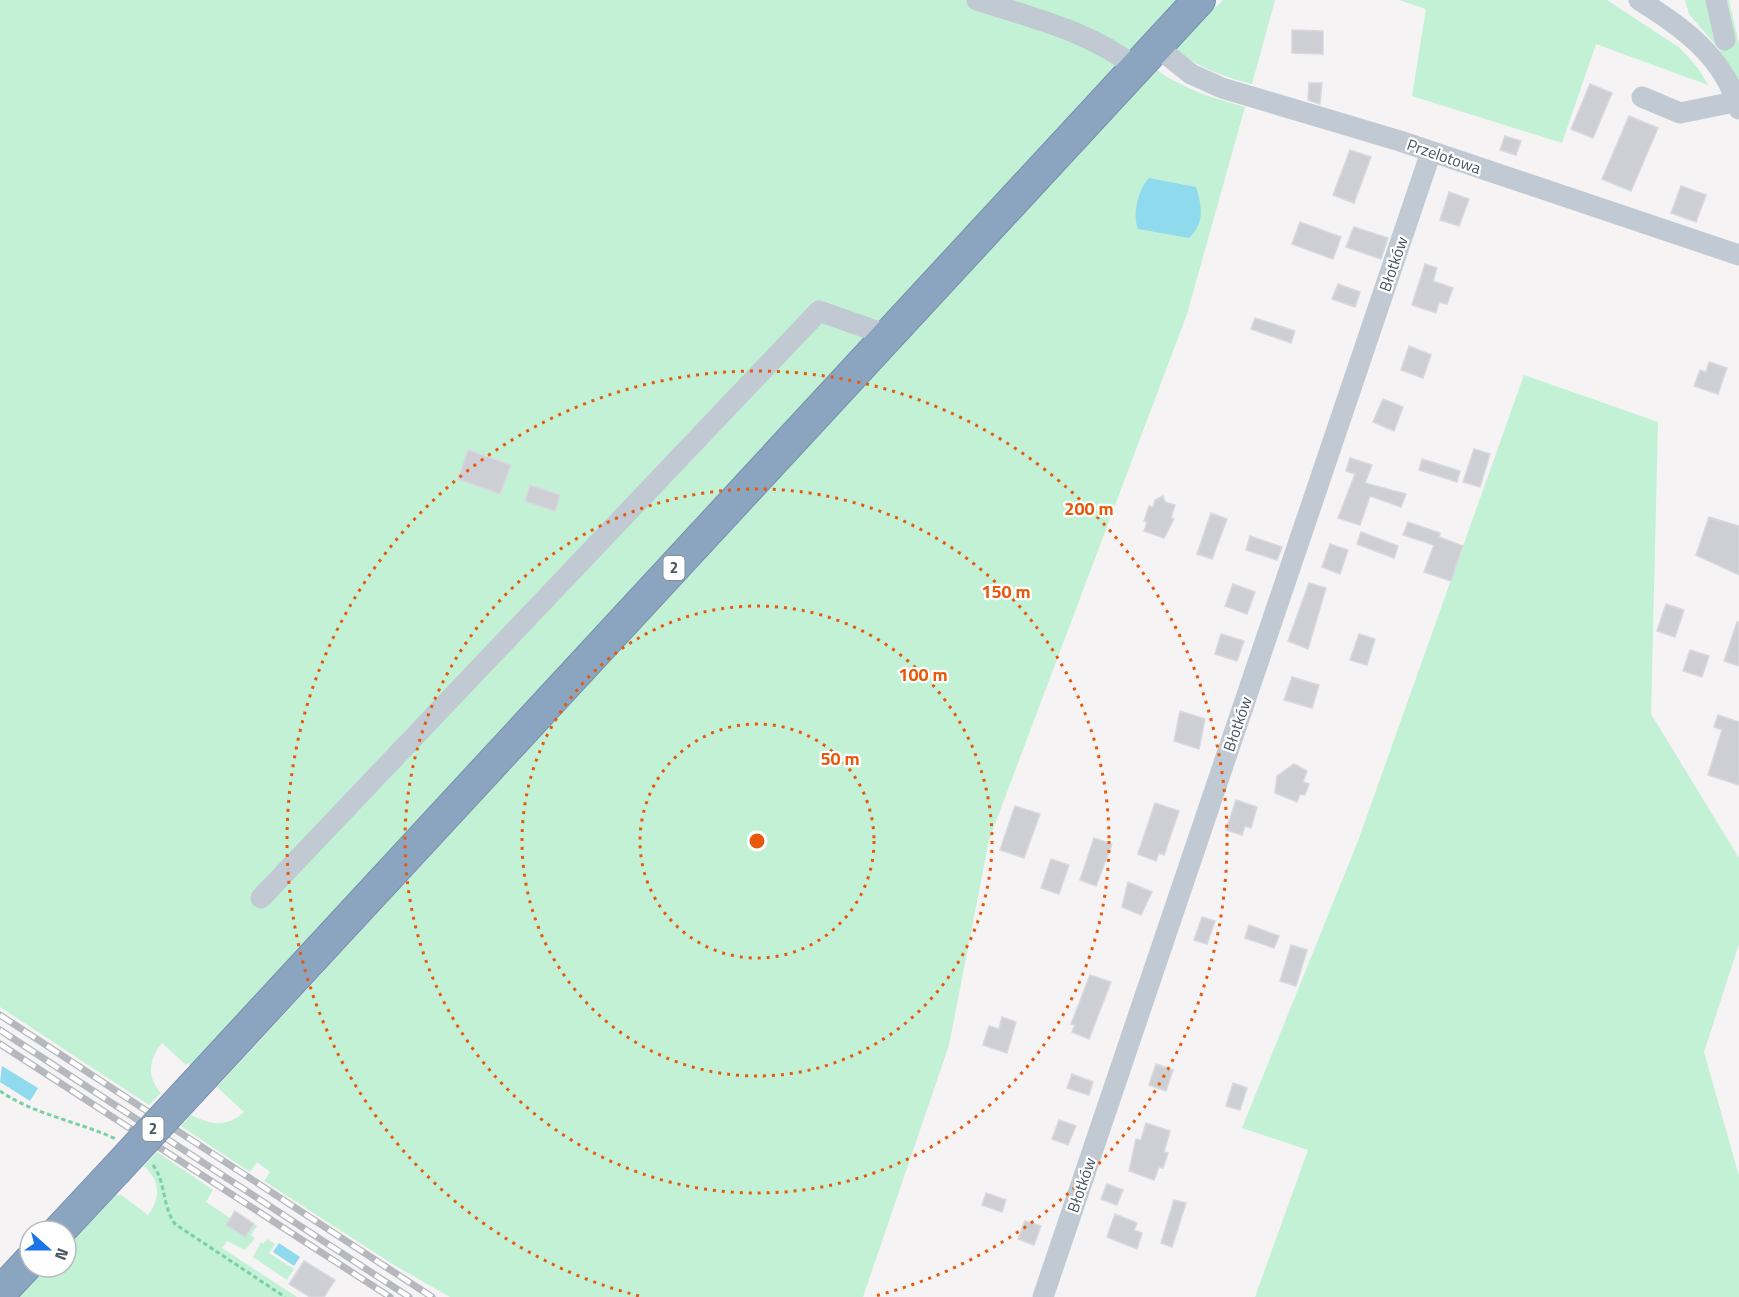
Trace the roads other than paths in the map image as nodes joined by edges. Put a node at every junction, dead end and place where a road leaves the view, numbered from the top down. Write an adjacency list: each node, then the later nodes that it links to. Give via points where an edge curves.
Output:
1 (977, 0): 7 (street, Przelotowa, via 1107,48)
2 (1199, 0): 7 (highway, 2)
3 (1639, 0): 5 (street)
4 (1716, 0): 6 (street)
5 (1665, 7): 9 (street, via 1717,63)
6 (1725, 40)
7 (1146, 57): 10 (street, Przelotowa, via 1221,88); 12 (highway, 2)
8 (1642, 97): 9 (street, via 1680,113)
9 (1738, 104)
10 (1431, 152): 11 (street, Przelotowa); 17 (street, Błotków)
11 (1739, 255)
12 (887, 335): 13 (street, via 819,311); 14 (highway, 2, bridge)
13 (261, 898)
14 (70, 1219)
15 (18, 1274): 16 (highway)
16 (0, 1293)
17 (1043, 1297)

